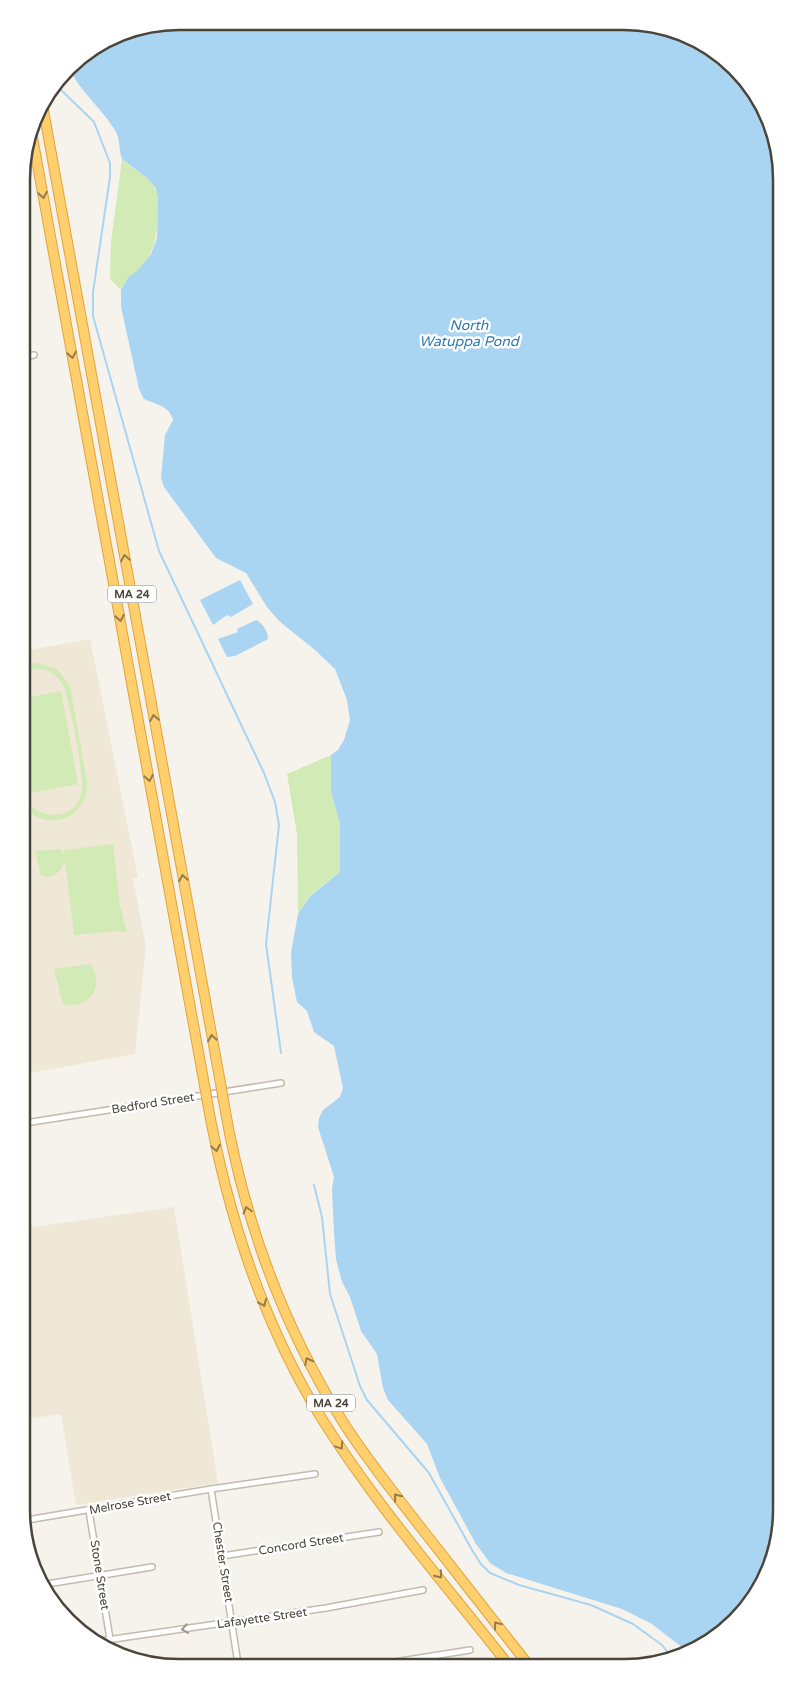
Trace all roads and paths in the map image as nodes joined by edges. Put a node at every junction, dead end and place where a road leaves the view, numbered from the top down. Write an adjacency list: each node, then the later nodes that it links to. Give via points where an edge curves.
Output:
1 (44, 115): 24 (highway, MA 24, one-way to 1, bridge, via 369,1460 316,1377 285,1313 259,1247 238,1174 220,1086)
2 (34, 146): 23 (highway, MA 24, one-way to 23, bridge, via 207,1100 223,1181 238,1234 264,1306 325,1423 359,1473)
3 (34, 355): 4 (street)
4 (30, 356)
5 (281, 1083): 6 (street, Bedford Street)
6 (30, 1122)
7 (316, 1474): 8 (street, Melrose Street)
8 (211, 1489): 9 (street, Melrose Street); 12 (street, Chester Street)
9 (89, 1510): 10 (street, Melrose Street); 14 (street, Stone Street)
10 (30, 1519)
11 (379, 1532): 12 (street, Concord Street)
12 (222, 1556): 17 (street, Chester Street)
13 (152, 1567): 14 (street)
14 (100, 1575): 15 (street); 18 (street, Stone Street)
15 (49, 1584)
16 (423, 1590): 17 (street, Lafayette Street)
17 (233, 1622): 18 (street, Lafayette Street, one-way to 18); 21 (street, Chester Street)
18 (110, 1639): 19 (street, Lafayette Street)
19 (106, 1640)
20 (470, 1650): 22 (street)
21 (237, 1659)
22 (413, 1659)
23 (504, 1659)
24 (524, 1659)

